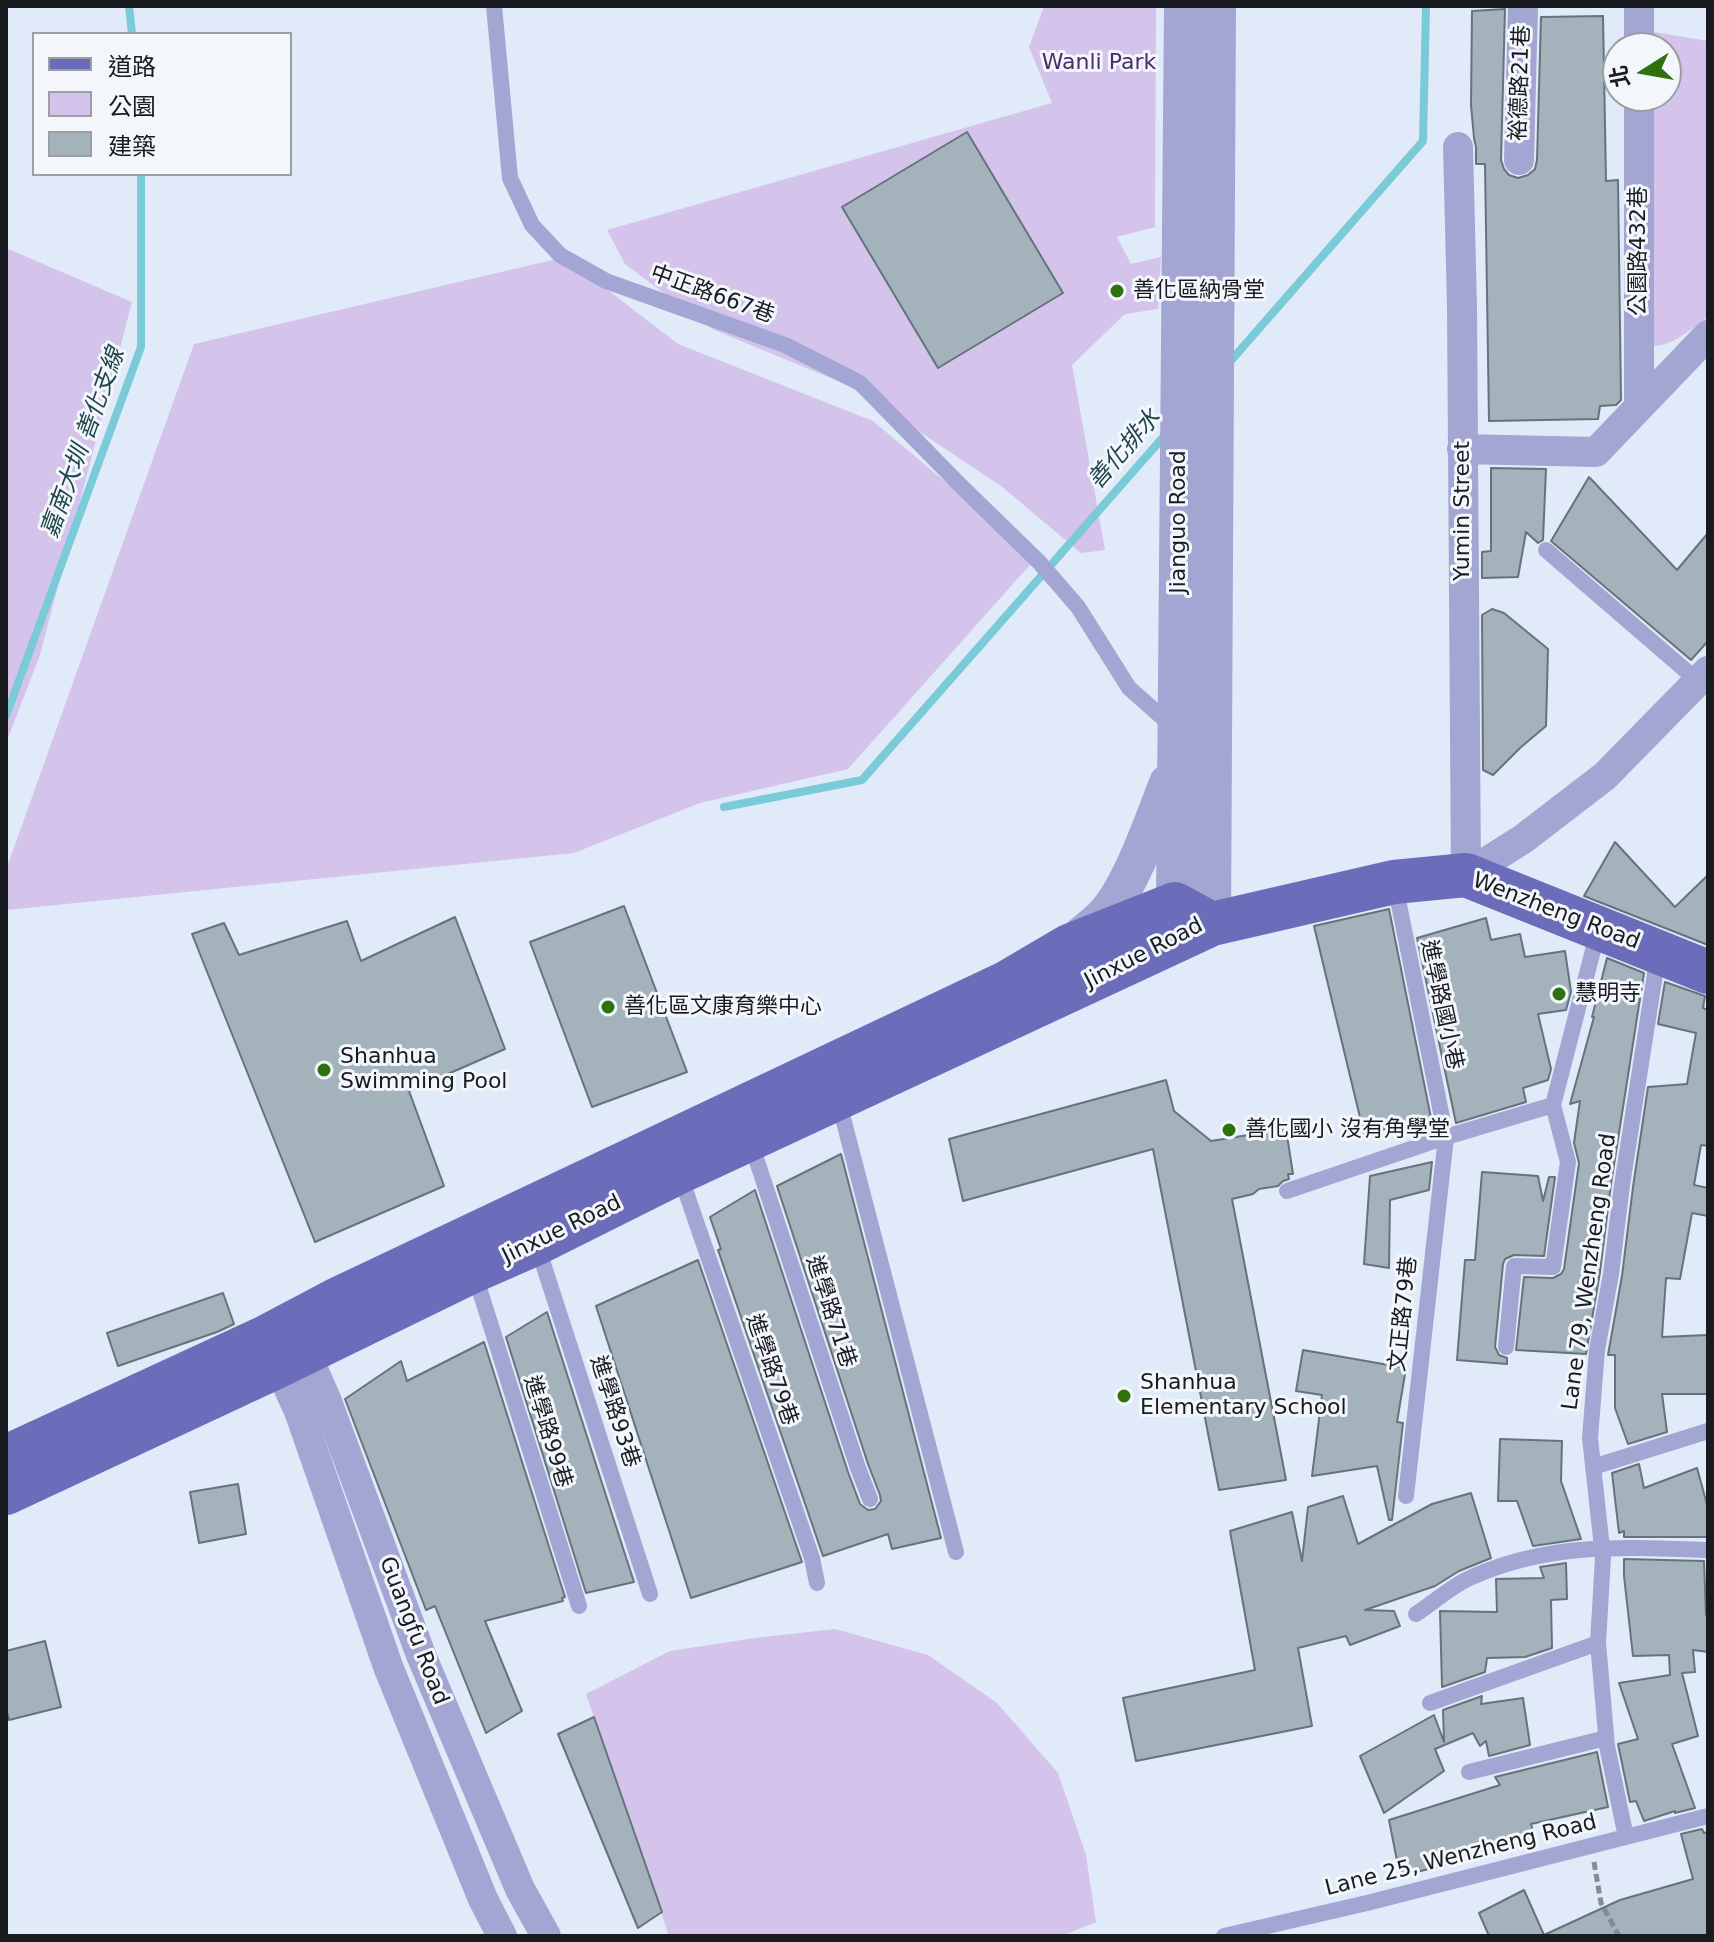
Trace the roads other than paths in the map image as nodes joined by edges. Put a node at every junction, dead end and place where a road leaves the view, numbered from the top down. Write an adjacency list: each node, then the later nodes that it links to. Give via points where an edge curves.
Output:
1 (494, 6): 16 (lane, 中正路667巷, via 510,178 532,225 560,255 606,281 785,345 860,383 1039,562 1078,607 1129,688)
2 (1183, 6): 11 (street, Jianguo Road)
3 (1217, 6): 11 (street, Jianguo Road, via 1214,352)
4 (1523, 6): 9 (street, 裕德路21巷)
5 (1639, 6): 6 (street)
6 (1639, 32)
7 (1639, 112): 12 (street, 公園路432巷)
8 (1458, 147): 13 (street, Yumin Street)
9 (1519, 160)
10 (1708, 335): 12 (street)
11 (1197, 395): 16 (street, Jianguo Road, via 1180,437); 19 (street, Jianguo Road)
12 (1639, 407): 13 (street, via 1596,452)
13 (1462, 449): 17 (street, Yumin Street)
14 (1546, 550): 15 (lane)
15 (1703, 676): 17 (street, via 1605,776)
16 (1178, 747): 19 (street, Jianguo Road); 21 (street, via 1121,891 1104,916)
17 (1466, 875): 18 (main road, Wenzheng Road); 20 (main road, Wenzheng Road)
18 (1394, 882): 19 (main road, Wenzheng Road); 26 (lane, 進學路國小巷)
19 (1189, 923): 21 (main road, Jinxue Road); 24 (main road, Jinxue Road)
20 (1599, 927): 22 (main road, Wenzheng Road); 25 (lane)
21 (1069, 946): 32 (main road, Jinxue Road, via 1006,983)
22 (1659, 952): 23 (main road, Wenzheng Road); 36 (lane, Lane 79, Wenzheng Road, via 1597,1350)
23 (1708, 972)
24 (838, 1098): 27 (main road, Jinxue Road); 42 (lane)
25 (1553, 1105): 26 (lane); 33 (lane, via 1568,1162 1553,1267 1514,1266)
26 (1446, 1137): 29 (lane); 38 (lane, 文正路79巷)
27 (749, 1139): 28 (main road, Jinxue Road); 39 (lane, 進學路71巷)
28 (679, 1172): 30 (main road, Jinxue Road); 43 (lane, 進學路79巷)
29 (1287, 1191)
30 (537, 1243): 31 (main road, Jinxue Road); 44 (lane, 進學路93巷)
31 (473, 1271): 32 (main road, Jinxue Road); 45 (lane, 進學路99巷)
32 (285, 1344): 35 (main road, Jinxue Road); 37 (main road, Jinxue Road); 53 (street, Guangfu Road, via 299,1411 389,1669); 54 (street, Guangfu Road, via 331,1413 421,1655 520,1889)
33 (1506, 1347)
34 (1708, 1431): 36 (lane)
35 (6, 1457)
36 (1593, 1467): 40 (lane, Lane 79, Wenzheng Road)
37 (6, 1493)
38 (1406, 1496)
39 (870, 1499)
40 (1602, 1547): 41 (lane); 46 (lane, via 1533,1556 1471,1577); 47 (lane, Lane 79, Wenzheng Road)
41 (1708, 1550)
42 (956, 1552)
43 (817, 1583)
44 (650, 1594)
45 (579, 1606)
46 (1416, 1614)
47 (1598, 1643): 48 (lane); 49 (lane, Lane 79, Wenzheng Road)
48 (1430, 1703)
49 (1606, 1738): 50 (lane); 52 (lane, Lane 79, Wenzheng Road)
50 (1469, 1772)
51 (1708, 1816): 52 (lane, Lane 25, Wenzheng Road)
52 (1626, 1837): 55 (lane, Lane 25, Wenzheng Road)
53 (502, 1936)
54 (546, 1936)
55 (1224, 1936)

